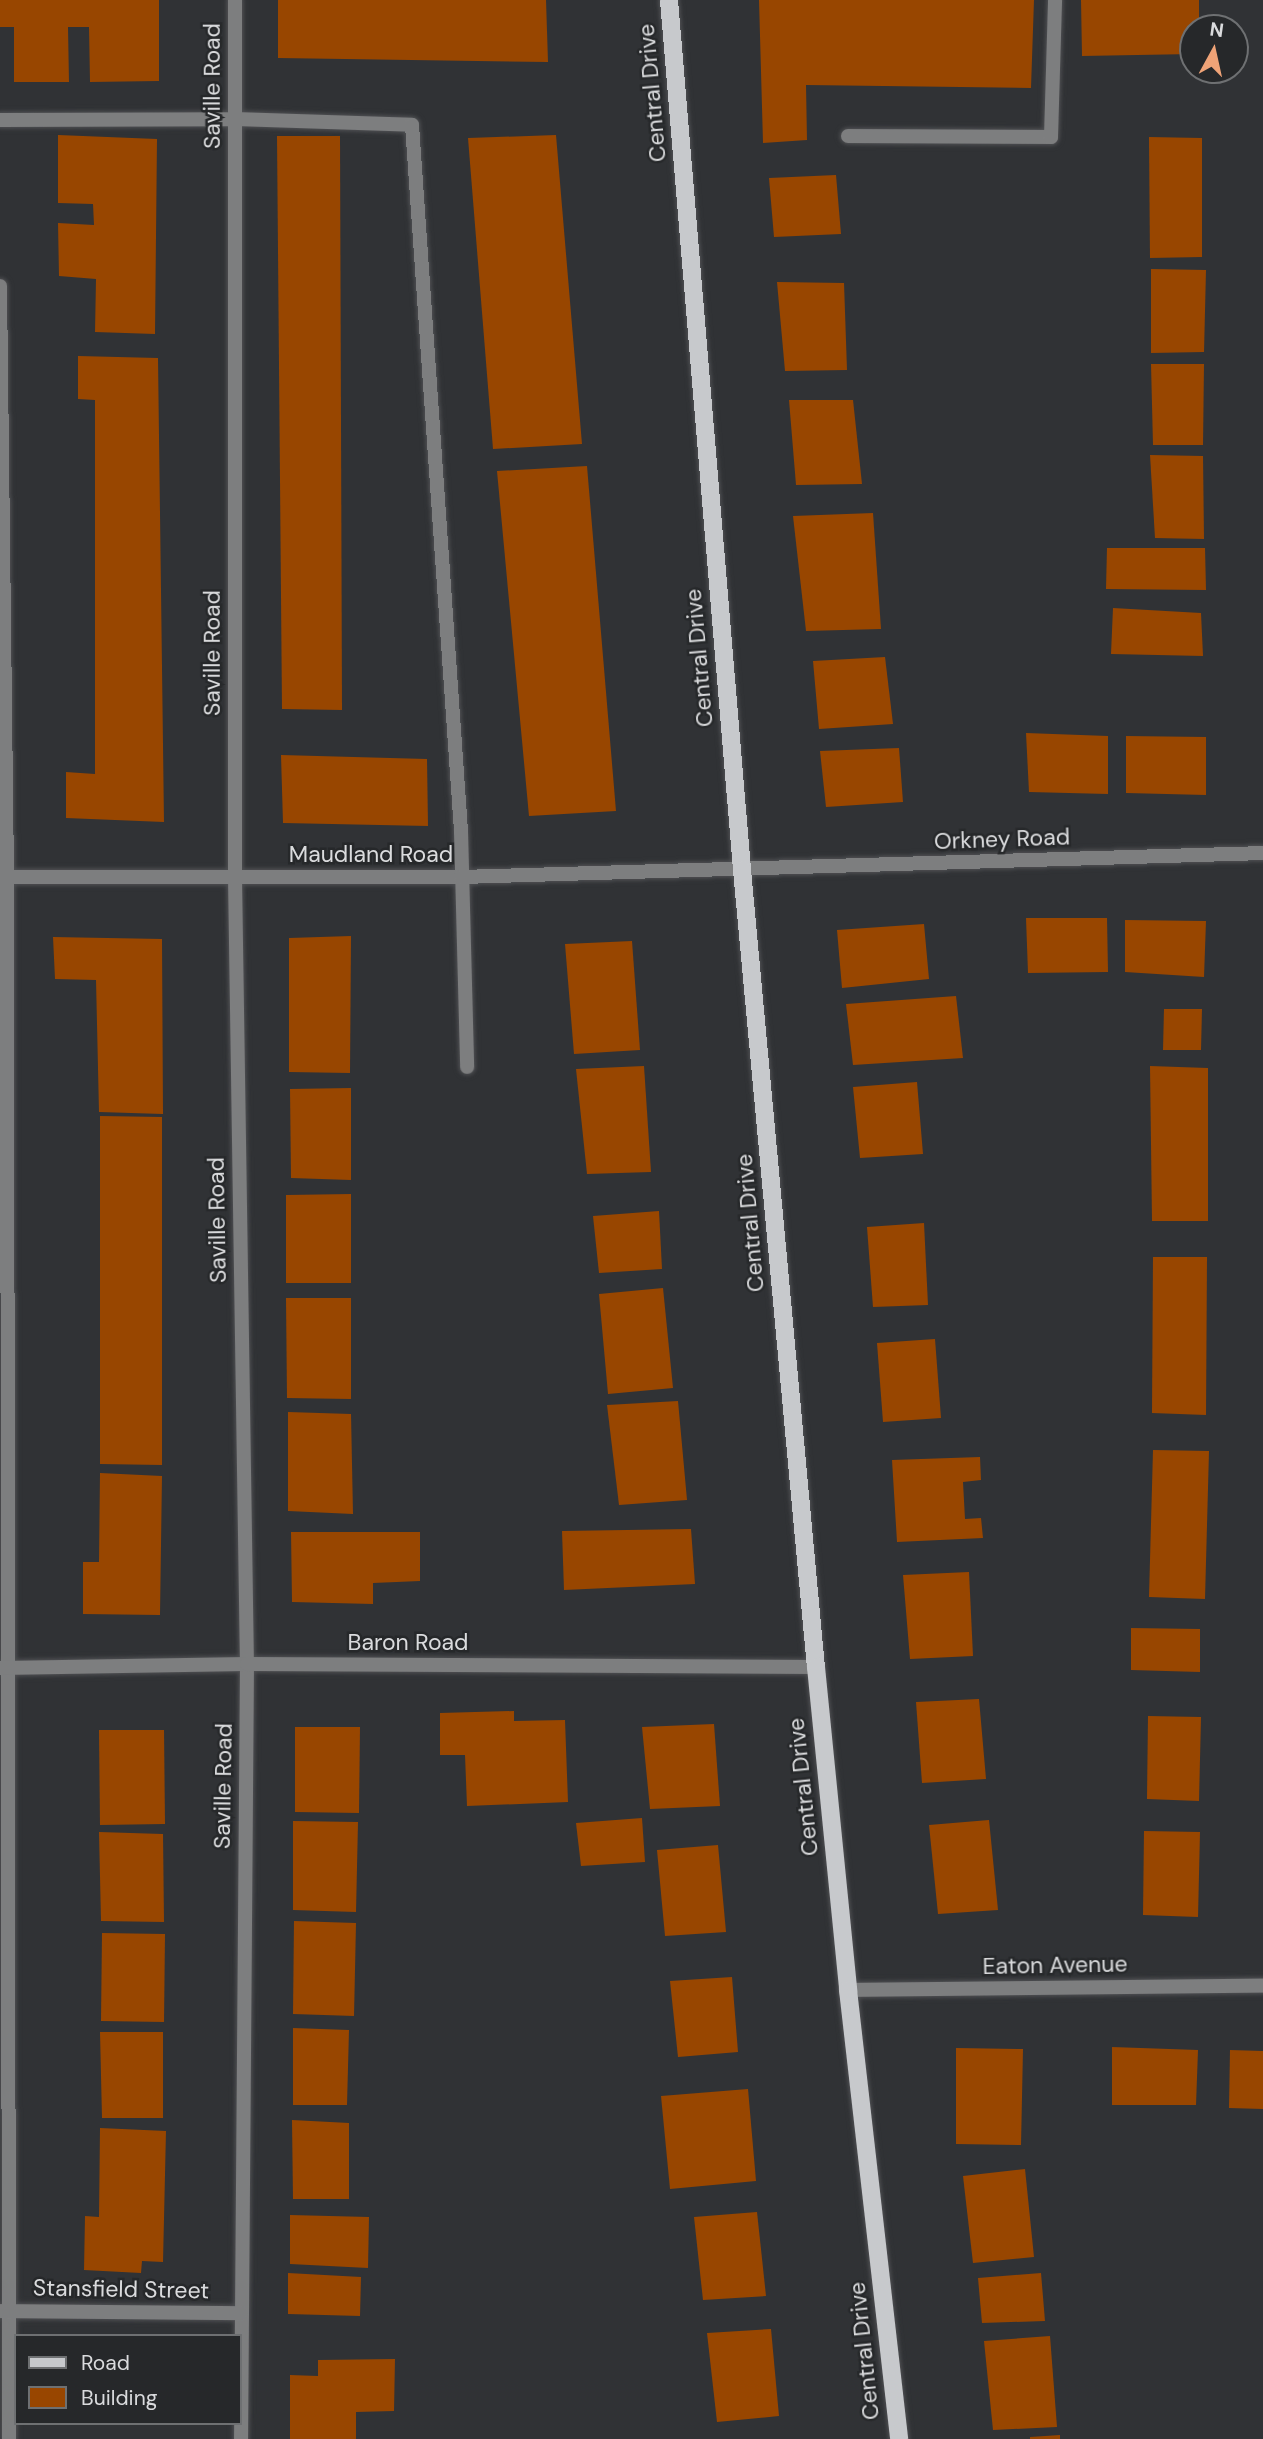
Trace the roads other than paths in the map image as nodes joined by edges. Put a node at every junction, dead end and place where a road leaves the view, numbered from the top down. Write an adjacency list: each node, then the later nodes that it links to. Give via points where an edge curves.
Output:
1 (235, 0): 4 (street, Saville Road)
2 (669, 0): 9 (main road, Central Drive)
3 (1055, 0): 6 (street, via 1051,137)
4 (235, 119): 5 (street); 11 (street, Saville Road); 12 (street, via 412,125)
5 (0, 120)
6 (848, 136)
7 (0, 286): 10 (street)
8 (1263, 853): 9 (street, Orkney Road)
9 (742, 870): 12 (street, Maudland Road); 15 (main road, Central Drive)
10 (4, 877): 11 (street, Maudland Road); 16 (street)
11 (235, 877): 12 (street, Maudland Road); 14 (street, Saville Road)
12 (461, 877): 13 (street)
13 (467, 1067)
14 (247, 1664): 15 (street, Baron Road); 16 (street, Baron Road); 20 (street, Saville Road)
15 (816, 1667): 18 (main road, Central Drive)
16 (4, 1668): 19 (street)
17 (1263, 1986): 18 (street, Eaton Avenue)
18 (848, 1990): 23 (main road, Central Drive)
19 (6, 2311): 20 (street, Stansfield Street); 22 (street)
20 (241, 2314): 21 (street, Saville Road)
21 (241, 2334)
22 (9, 2439)
23 (899, 2439)

